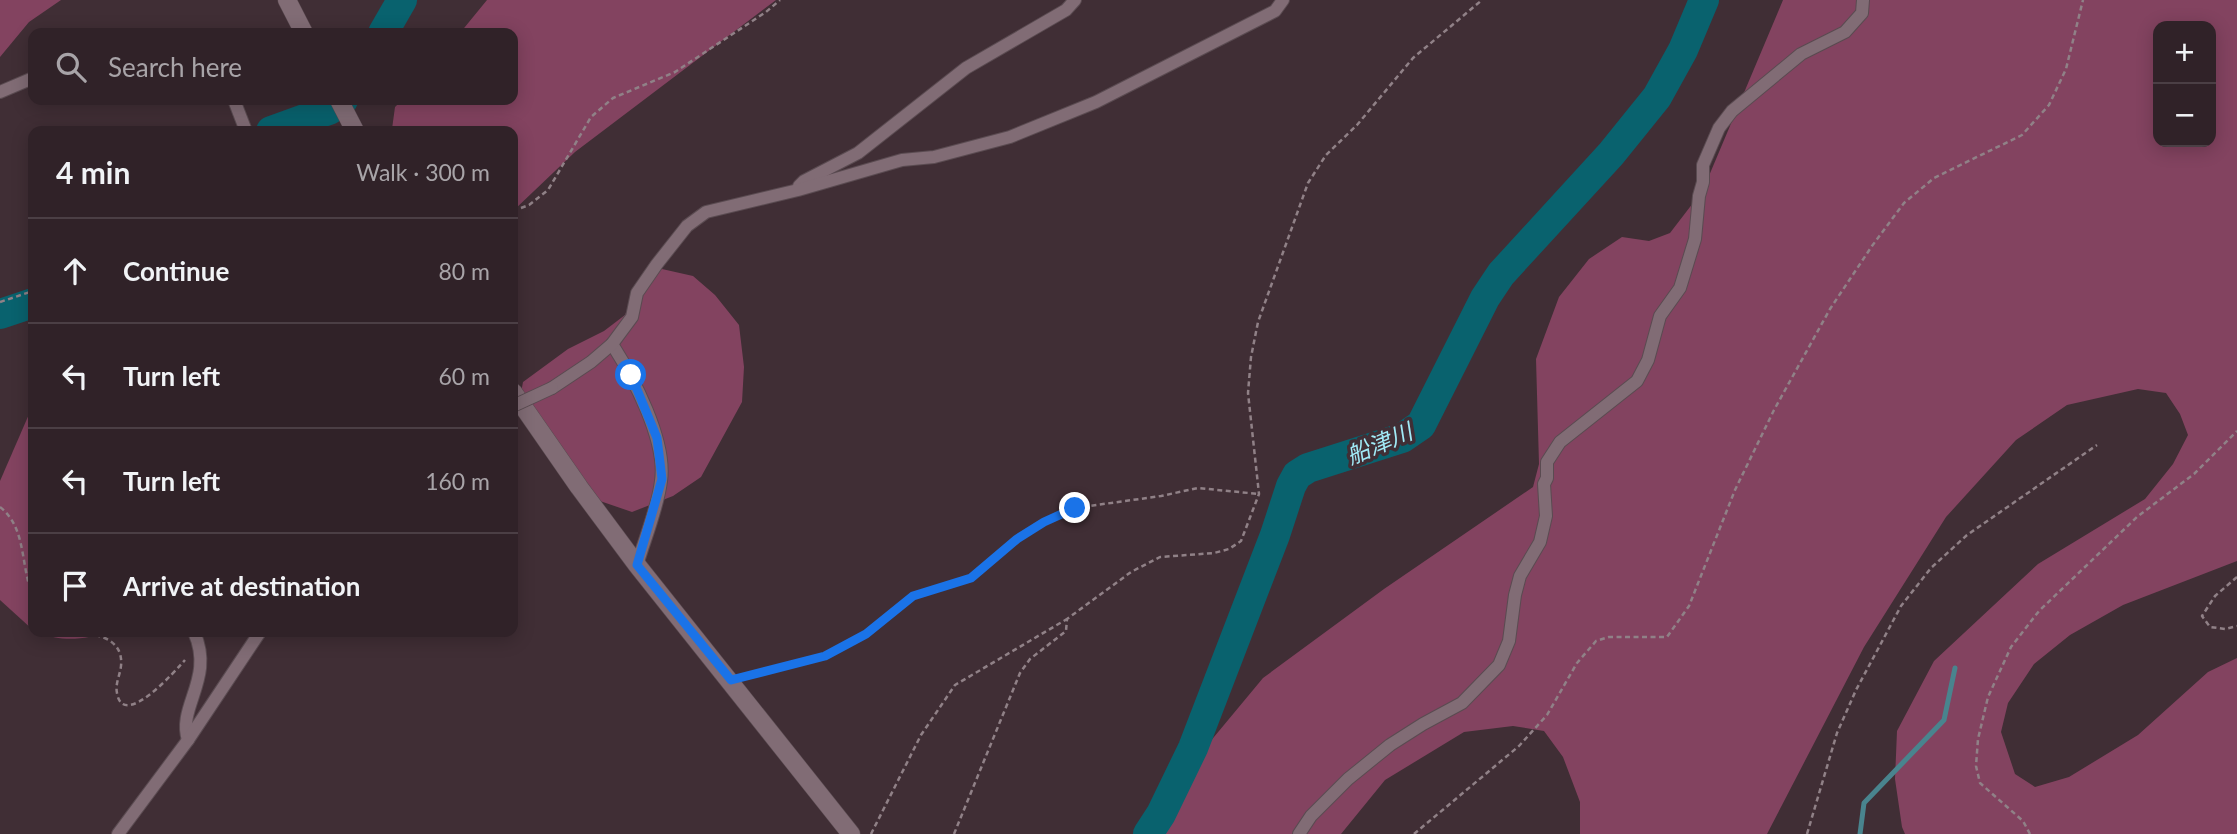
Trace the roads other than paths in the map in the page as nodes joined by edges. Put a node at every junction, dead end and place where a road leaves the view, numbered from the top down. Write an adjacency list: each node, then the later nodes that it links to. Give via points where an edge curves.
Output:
1 (287, 0): 5 (street)
2 (1075, 0): 12 (street, via 1066,10 966,68 858,153 804,181)
3 (1283, 0): 12 (street, via 1275,11 1096,102 1010,137 934,157 902,160)
4 (1863, 0): 22 (street, via 1862,13 1845,32 1801,54 1732,111 1719,128 1703,165 1695,239 1680,288 1660,316 1648,360 1637,381 1560,442 1547,462 1546,516 1540,542 1520,576 1509,641 1499,665 1462,703 1390,745 1348,779)
5 (301, 28)
6 (28, 80): 7 (street)
7 (0, 92)
8 (236, 105): 10 (street)
9 (342, 105): 11 (street)
10 (244, 126)
11 (352, 126)
12 (798, 190): 13 (street, via 706,212 687,226 637,293 632,317)
13 (612, 344): 15 (street, bridge, via 552,388); 16 (street, via 631,375 657,438 662,479)
14 (518, 399): 16 (street)
15 (518, 404)
16 (637, 565): 21 (street)
17 (196, 637): 19 (street, via 200,676 186,722)
18 (257, 637): 19 (street)
19 (188, 740): 20 (street)
20 (118, 834)
21 (851, 834)
22 (1299, 834)

